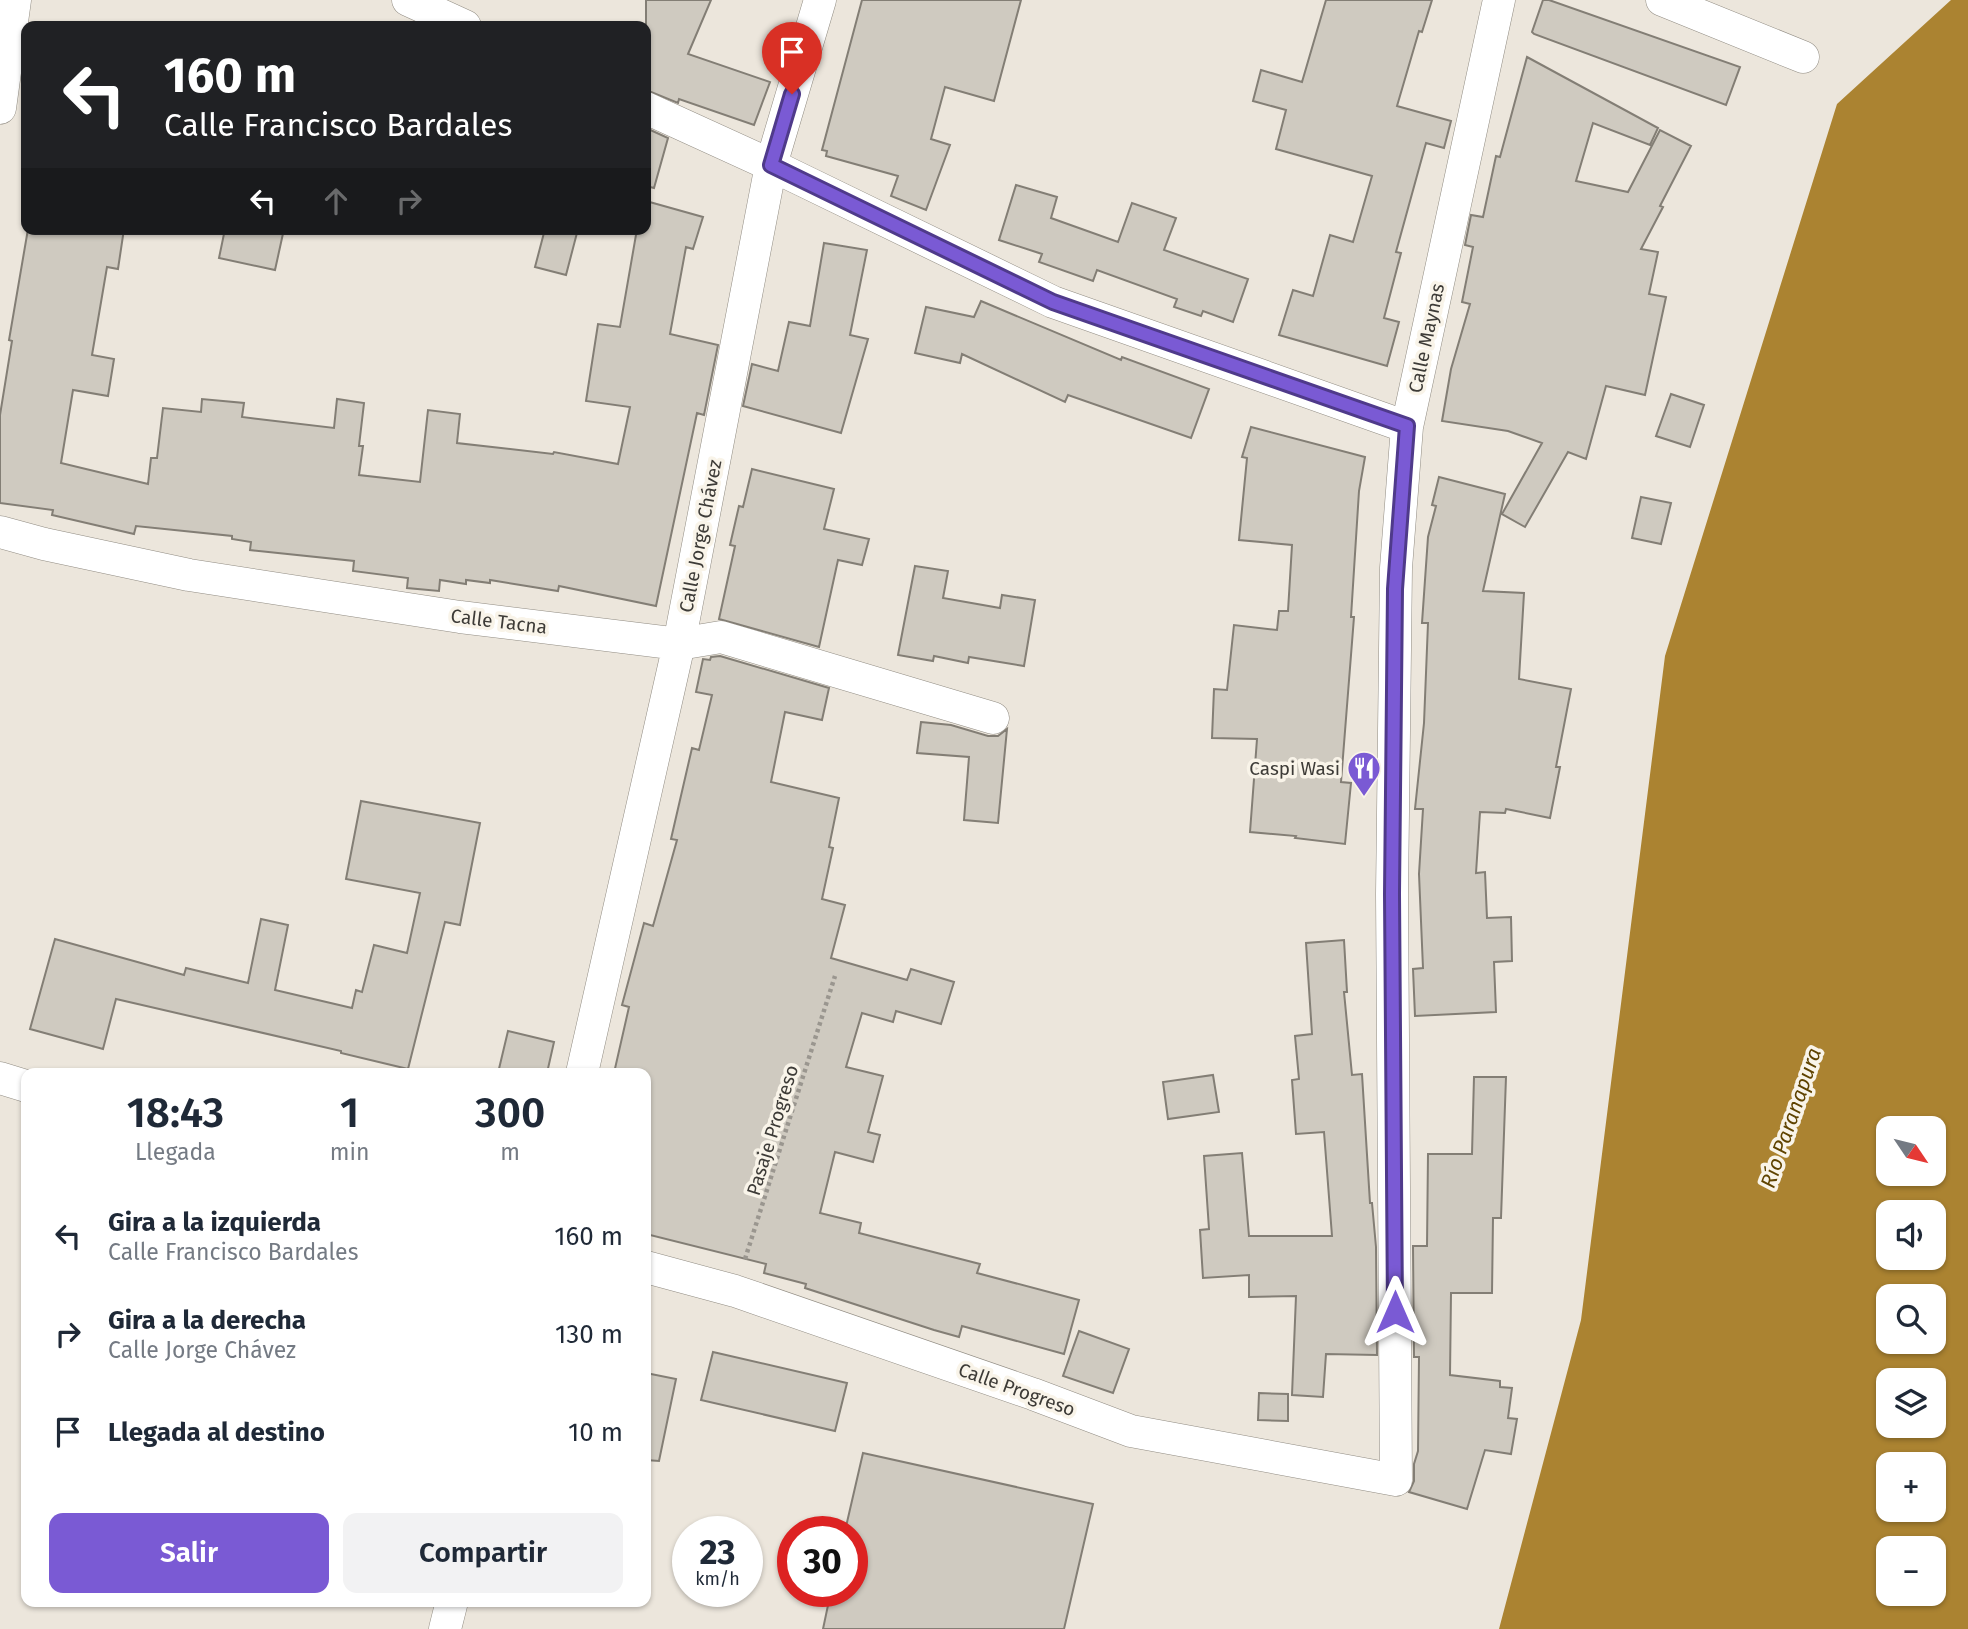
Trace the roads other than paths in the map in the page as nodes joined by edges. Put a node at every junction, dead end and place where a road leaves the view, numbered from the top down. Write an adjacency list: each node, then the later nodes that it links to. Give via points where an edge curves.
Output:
1 (15, 0): 8 (street)
2 (408, 0): 6 (street)
3 (820, 0): 10 (street, Calle Jorge Chávez)
4 (1499, 0): 11 (street, Calle Maynas)
5 (1662, 0): 7 (street)
6 (454, 21)
7 (1804, 57)
8 (0, 108)
9 (651, 110): 10 (street)
10 (771, 165): 11 (street, via 1053,302); 13 (street, Calle Jorge Chávez)
11 (1407, 426): 19 (street, Calle Maynas, via 1396,568 1392,908)
12 (0, 532): 13 (street, Calle Tacna, via 189,575)
13 (679, 645): 14 (street, Calle Tacna, via 721,637); 15 (street, Calle Jorge Chávez)
14 (993, 718)
15 (583, 1068)
16 (0, 1078): 17 (street)
17 (21, 1084)
18 (651, 1268): 19 (street, Calle Progreso, via 736,1291 1131,1432)
19 (1396, 1480)
20 (450, 1607): 21 (street)
21 (445, 1629)

